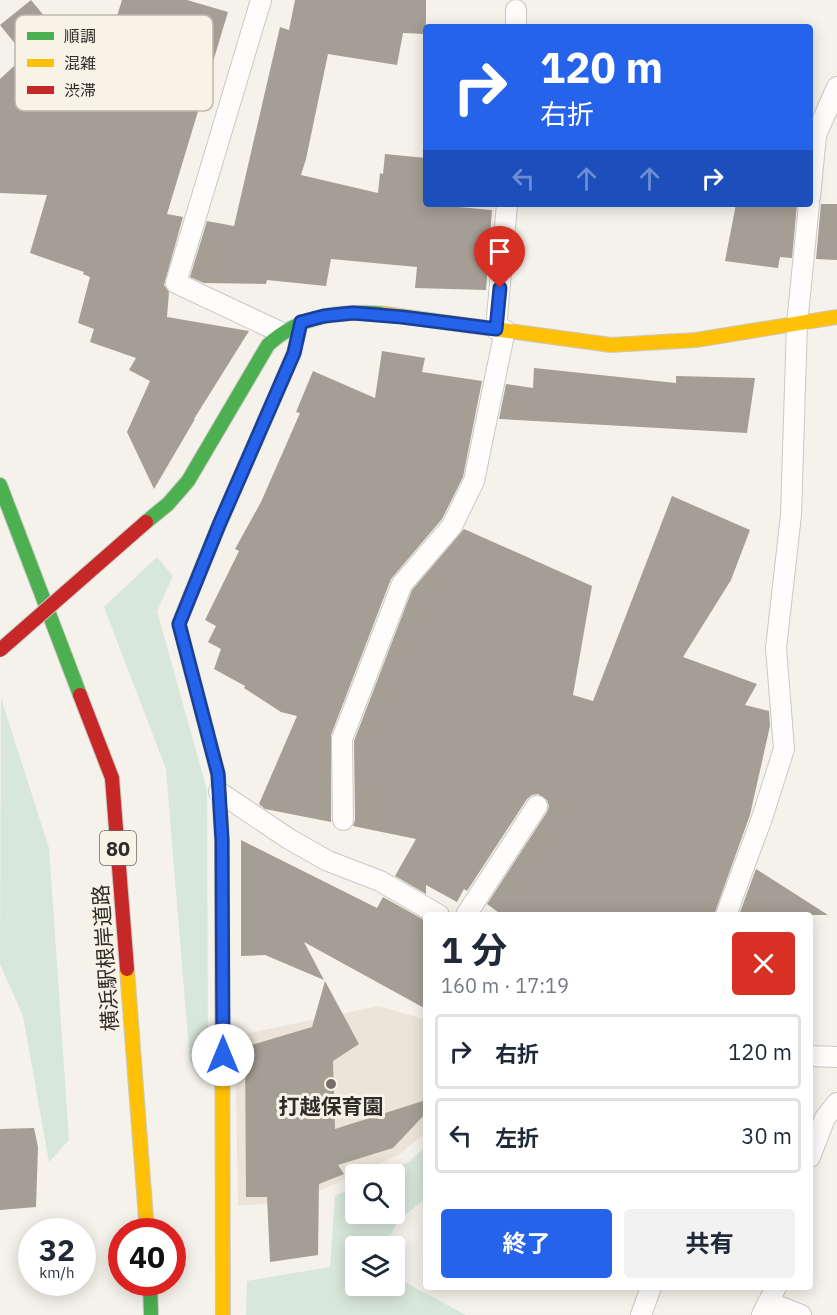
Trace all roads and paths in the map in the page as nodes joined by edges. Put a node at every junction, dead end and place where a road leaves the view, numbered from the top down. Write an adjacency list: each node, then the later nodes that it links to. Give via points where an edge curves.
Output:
1 (261, 0): 10 (lane, via 176,283)
2 (837, 87): 3 (lane, via 816,135)
3 (813, 166)
4 (507, 207): 9 (lane)
5 (809, 207): 8 (lane)
6 (837, 316): 8 (street)
7 (301, 322): 9 (street, via 353,313); 10 (street); 13 (street, via 294,353 179,624 218,774)
8 (797, 324): 9 (street, via 645,346); 18 (lane, via 791,515 776,648 784,749)
9 (501, 330): 15 (lane, via 474,481 452,526 402,584 342,739)
10 (280, 332): 12 (street, bridge, via 268,345 188,482 168,504)
11 (0, 485): 23 (street, 横浜駅根岸道路 / 80, via 112,778)
12 (0, 650)
13 (219, 792): 16 (lane, via 328,861 380,881); 28 (street)
14 (537, 806): 17 (lane)
15 (343, 820)
16 (434, 912)
17 (468, 912)
18 (727, 912)
19 (813, 1056): 20 (lane)
20 (837, 1057)
21 (837, 1103): 22 (lane, via 825,1118)
22 (813, 1149)
23 (146, 1218)
24 (650, 1290): 29 (lane)
25 (150, 1296): 27 (street)
26 (769, 1301): 30 (lane)
27 (151, 1315)
28 (223, 1315)
29 (641, 1315)
30 (801, 1315)

